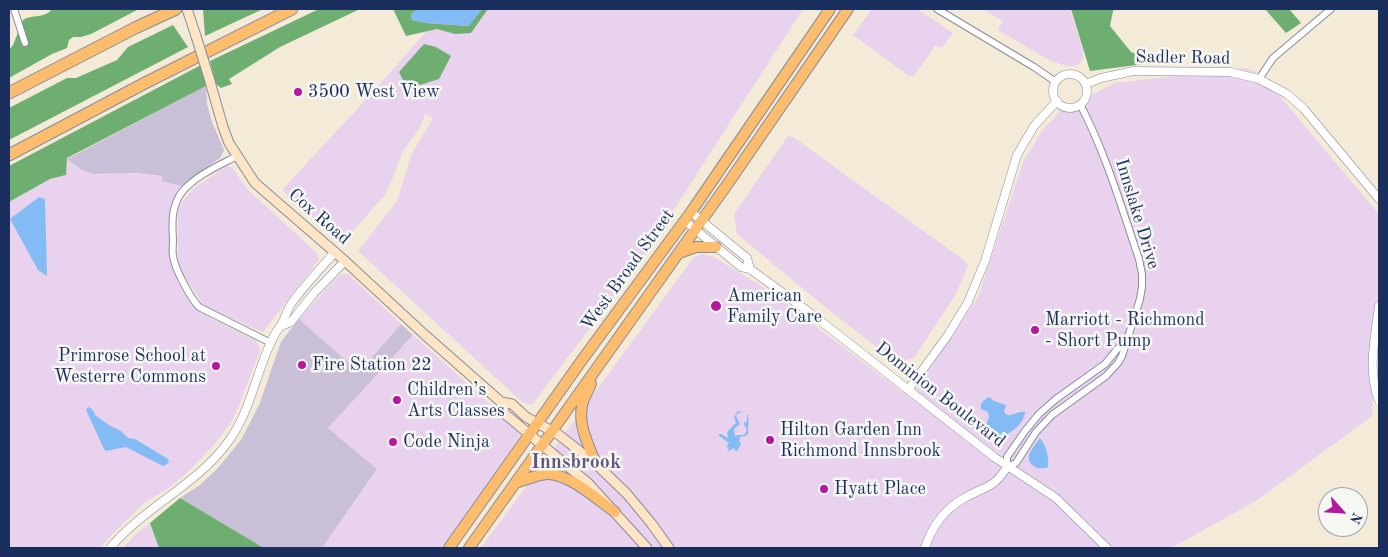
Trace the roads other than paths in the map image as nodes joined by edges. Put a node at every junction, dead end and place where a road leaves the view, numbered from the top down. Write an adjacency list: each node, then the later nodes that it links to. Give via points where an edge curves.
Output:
1 (14, 9): 9 (street)
2 (176, 9): 13 (highway)
3 (187, 9): 17 (main road, Cox Road, bridge, via 223,127)
4 (292, 9): 16 (highway)
5 (848, 9): 21 (main road, West Broad Street)
6 (937, 9): 11 (street)
7 (1331, 9): 10 (street, via 1273,58)
8 (829, 10): 19 (main road, West Broad Street)
9 (25, 43)
10 (1259, 79): 12 (street, Sadler Road, via 1230,72 1134,71); 18 (street, Sadler Road, via 1287,94 1304,109)
11 (1056, 82): 12 (street, via 1064,75 1074,74); 14 (street, via 1053,92)
12 (1086, 84): 15 (street, via 1086,97)
13 (9, 93)
14 (1057, 101): 15 (street, via 1068,108); 32 (street, via 1034,126 1017,155 985,261 968,302 948,336)
15 (1080, 104): 29 (street, Innslake Drive, via 1104,156 1141,270 1140,299)
16 (9, 155)
17 (237, 156): 23 (main road, Cox Road, via 255,183); 30 (street, via 182,192 172,214 173,256 199,308)
18 (1379, 199)
19 (691, 212): 20 (main road, West Broad Street); 21 (street, Dominion Boulevard)
20 (685, 221): 21 (street, Dominion Boulevard); 35 (main road, West Broad Street)
21 (698, 226): 22 (street, Dominion Boulevard); 24 (main road, West Broad Street); 26 (street, Dominion Boulevard, via 747,258)
22 (716, 247): 24 (main road, via 696,247); 26 (street, Dominion Boulevard, via 741,267)
23 (335, 252): 25 (main road, Cox Road); 28 (street, via 290,306)
24 (679, 253): 31 (main road, West Broad Street)
25 (345, 261): 28 (street, via 291,322); 34 (main road, Cox Road)
26 (750, 269): 32 (street, Dominion Boulevard)
27 (1379, 306): 33 (street, via 1372,363)
28 (281, 326): 30 (street)
29 (1129, 335): 40 (street, Innslake Drive, via 1105,364 1039,414 1007,457); 40 (street, Innslake Drive, via 1122,356 1112,370 1052,415 1036,432 1016,463)
30 (271, 343): 43 (street, via 249,404 224,447)
31 (593, 373): 36 (main road, West Broad Street); 39 (main road, via 582,405 581,420)
32 (908, 390): 40 (street, Dominion Boulevard)
33 (1379, 400)
34 (502, 402): 35 (main road, Cox Road, via 512,404); 37 (main road, Cox Road, via 505,414)
35 (537, 423): 36 (main road, Cox Road); 37 (main road, West Broad Street)
36 (552, 431): 38 (main road, West Broad Street); 39 (main road, Cox Road)
37 (529, 434): 38 (main road, Cox Road); 44 (main road, West Broad Street)
38 (542, 445): 41 (main road, West Broad Street); 42 (main road, Cox Road, via 588,483)
39 (596, 464): 47 (main road, Cox Road, via 627,494)
40 (1007, 467): 48 (street, Innslake Drive, via 994,484 960,500 945,513); 49 (street, Dominion Boulevard, via 1056,498)
41 (516, 483): 42 (main road, via 541,475 562,476); 45 (main road, West Broad Street)
42 (615, 512): 46 (main road, Cox Road)
43 (110, 548)
44 (450, 548)
45 (469, 548)
46 (647, 548)
47 (669, 548)
48 (924, 548)
49 (1107, 548)

